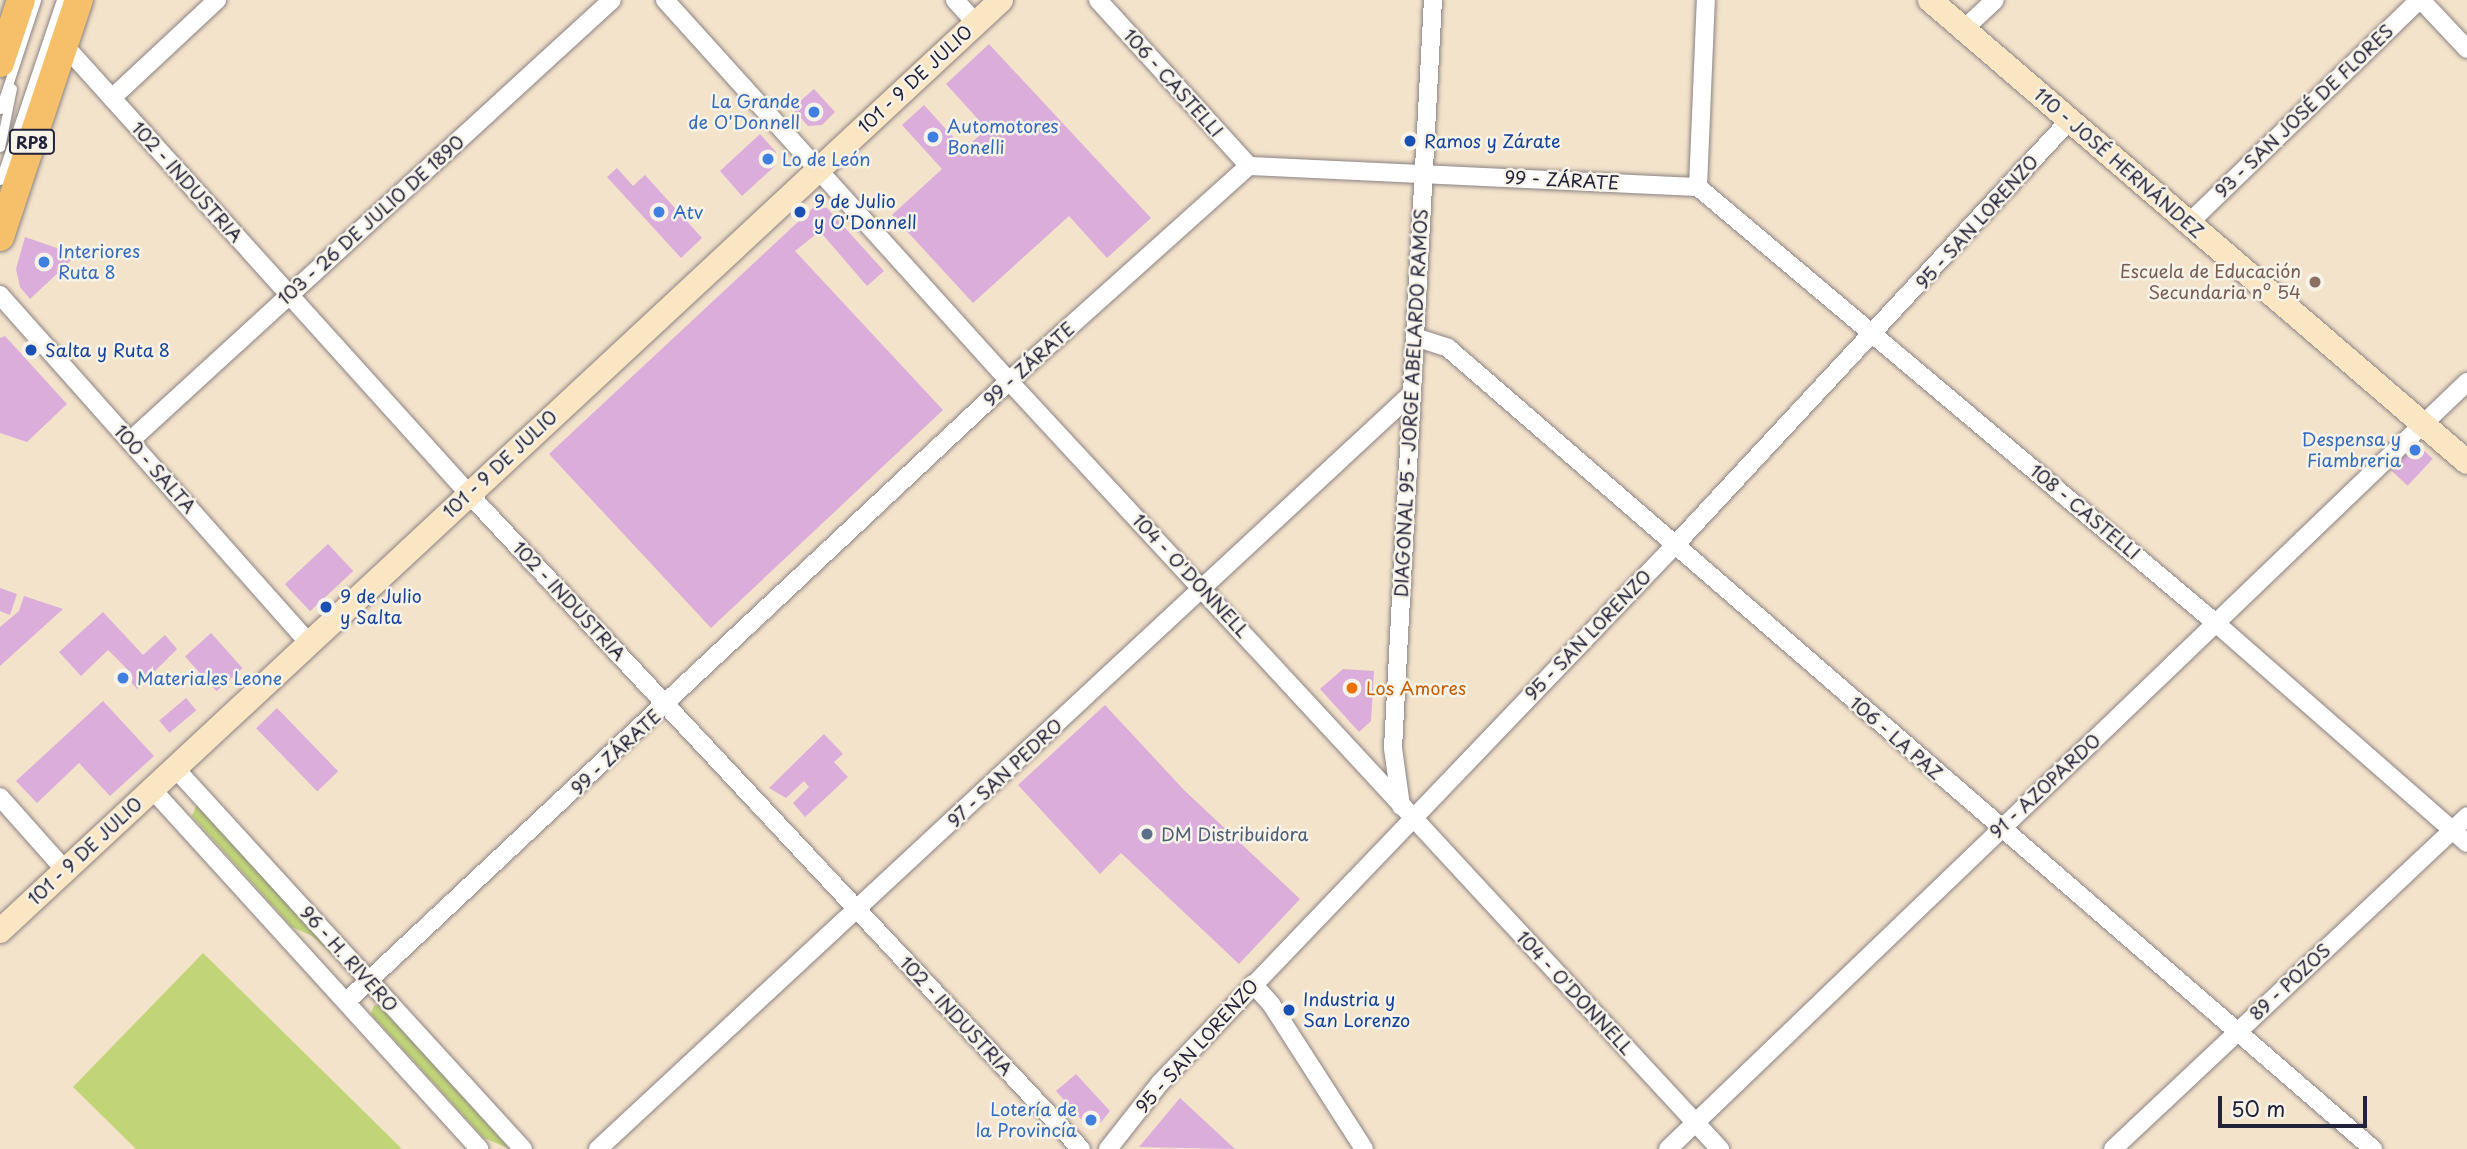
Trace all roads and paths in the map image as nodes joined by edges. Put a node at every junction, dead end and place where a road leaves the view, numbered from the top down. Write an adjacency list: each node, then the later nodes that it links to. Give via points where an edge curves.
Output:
1 (21, 0): 20 (main road)
2 (36, 0): 20 (lane)
3 (61, 0): 18 (lane)
4 (79, 0): 18 (main road, RP8)
5 (217, 0): 21 (street)
6 (612, 0): 33 (street, 103 - 26 DE JULIO DE 1890)
7 (665, 0): 26 (street, 104 - O'DONNELL)
8 (956, 0): 16 (street)
9 (1001, 0): 16 (street, 101 - 9 DE JULIO)
10 (1098, 0): 25 (street, 106 - CASTELLI)
11 (1433, 0): 27 (street, DIAGONAL 95 - JORGE ABELARDO RAMOS)
12 (1706, 0): 29 (street)
13 (1930, 0): 17 (street, 110 - JOSÉ HERNÁNDEZ)
14 (1995, 0): 17 (street)
15 (2420, 0): 19 (street); 30 (street, 93 - SAN JOSÉ DE FLORES)
16 (976, 23): 26 (street, 101 - 9 DE JULIO)
17 (1964, 29): 23 (street, 110 - JOSÉ HERNÁNDEZ)
18 (58, 39): 21 (street, 102 - INDUSTRIA); 28 (lane); 31 (main road, RP8)
19 (2467, 49)
20 (8, 62): 22 (lane); 24 (lane)
21 (112, 98): 33 (street, 102 - INDUSTRIA)
22 (0, 110)
23 (2069, 121): 30 (street, 110 - JOSÉ HERNÁNDEZ); 34 (street, 95 - SAN LORENZO)
24 (0, 147)
25 (1249, 166): 27 (street, 99 - ZÁRATE); 36 (street, 99 - ZÁRATE)
26 (819, 168): 36 (street, 104 - O'DONNELL); 42 (street, 101 - 9 DE JULIO)
27 (1423, 173): 29 (street, 99 - ZÁRATE); 35 (street, DIAGONAL 95 - JORGE ABELARDO RAMOS)
28 (0, 180)
29 (1698, 187): 34 (street, 108 - CASTELLI)
30 (2189, 223): 39 (street, 110 - JOSÉ HERNÁNDEZ)
31 (0, 237)
32 (0, 295): 40 (street, 100 - SALTA)
33 (289, 295): 40 (street, 103 - 26 DE JULIO DE 1890); 42 (street, 102 - INDUSTRIA)
34 (1875, 334): 43 (street, 95 - SAN LORENZO); 45 (street, 108 - CASTELLI)
35 (1415, 337): 38 (street, DIAGONAL 95 - JORGE ABELARDO RAMOS); 43 (street, 106 - LA PAZ, via 1448,348)
36 (1009, 381): 44 (street, 104 - O'DONNELL); 47 (street, 99 - ZÁRATE)
37 (2467, 382): 39 (street, 91 - AZOPARDO)
38 (1409, 395): 44 (street, 97 - SAN PEDRO); 51 (street, DIAGONAL 95 - JORGE ABELARDO RAMOS, via 1393,748)
39 (2422, 424): 41 (street, 110 - JOSÉ HERNÁNDEZ); 45 (street, 91 - AZOPARDO)
40 (130, 441): 46 (street, 100 - SALTA)
41 (2467, 463)
42 (468, 493): 46 (street, 101 - 9 DE JULIO); 47 (street, 102 - INDUSTRIA)
43 (1676, 544): 51 (street, 95 - SAN LORENZO); 53 (street, 106 - LA PAZ)
44 (1204, 588): 51 (street, 104 - O'DONNELL); 57 (street, 97 - SAN PEDRO)
45 (2218, 625): 53 (street, 91 - AZOPARDO); 54 (street, 108 - CASTELLI)
46 (309, 643): 48 (street, 101 - 9 DE JULIO)
47 (666, 705): 57 (street, 102 - INDUSTRIA); 59 (street, 99 - ZÁRATE)
48 (175, 768): 49 (street, 101 - 9 DE JULIO); 59 (street, 96 - H. RIVERO)
49 (151, 789): 56 (street, 101 - 9 DE JULIO); 61 (street, 96 - H. RIVERO)
50 (0, 797): 56 (street)
51 (1407, 811): 60 (street, 95 - SAN LORENZO); 63 (street, 104 - O'DONNELL)
52 (2467, 816): 54 (street, 89 - POZOS)
53 (1999, 829): 62 (street, 106 - LA PAZ); 63 (street, 91 - AZOPARDO)
54 (2452, 830): 55 (street, 108 - CASTELLI); 62 (street, 89 - POZOS)
55 (2467, 843)
56 (65, 870): 58 (street, 101 - 9 DE JULIO)
57 (857, 910): 66 (street, 97 - SAN PEDRO); 67 (street, 102 - INDUSTRIA)
58 (0, 931)
59 (368, 981): 61 (street, 99 - ZÁRATE); 65 (street, 96 - H. RIVERO)
60 (1253, 984): 68 (street, 95 - SAN LORENZO, via 1160,1083); 69 (street, via 1271,1004)
61 (348, 1000): 64 (street, 96 - H. RIVERO)
62 (2237, 1032): 72 (street, 89 - POZOS); 73 (street, 106 - LA PAZ)
63 (1696, 1123): 70 (street, 91 - AZOPARDO); 71 (street, 104 - O'DONNELL)
64 (480, 1149)
65 (523, 1149)
66 (598, 1149)
67 (1081, 1149)
68 (1108, 1149)
69 (1364, 1149)
70 (1668, 1149)
71 (1720, 1149)
72 (2113, 1149)
73 (2373, 1149)

